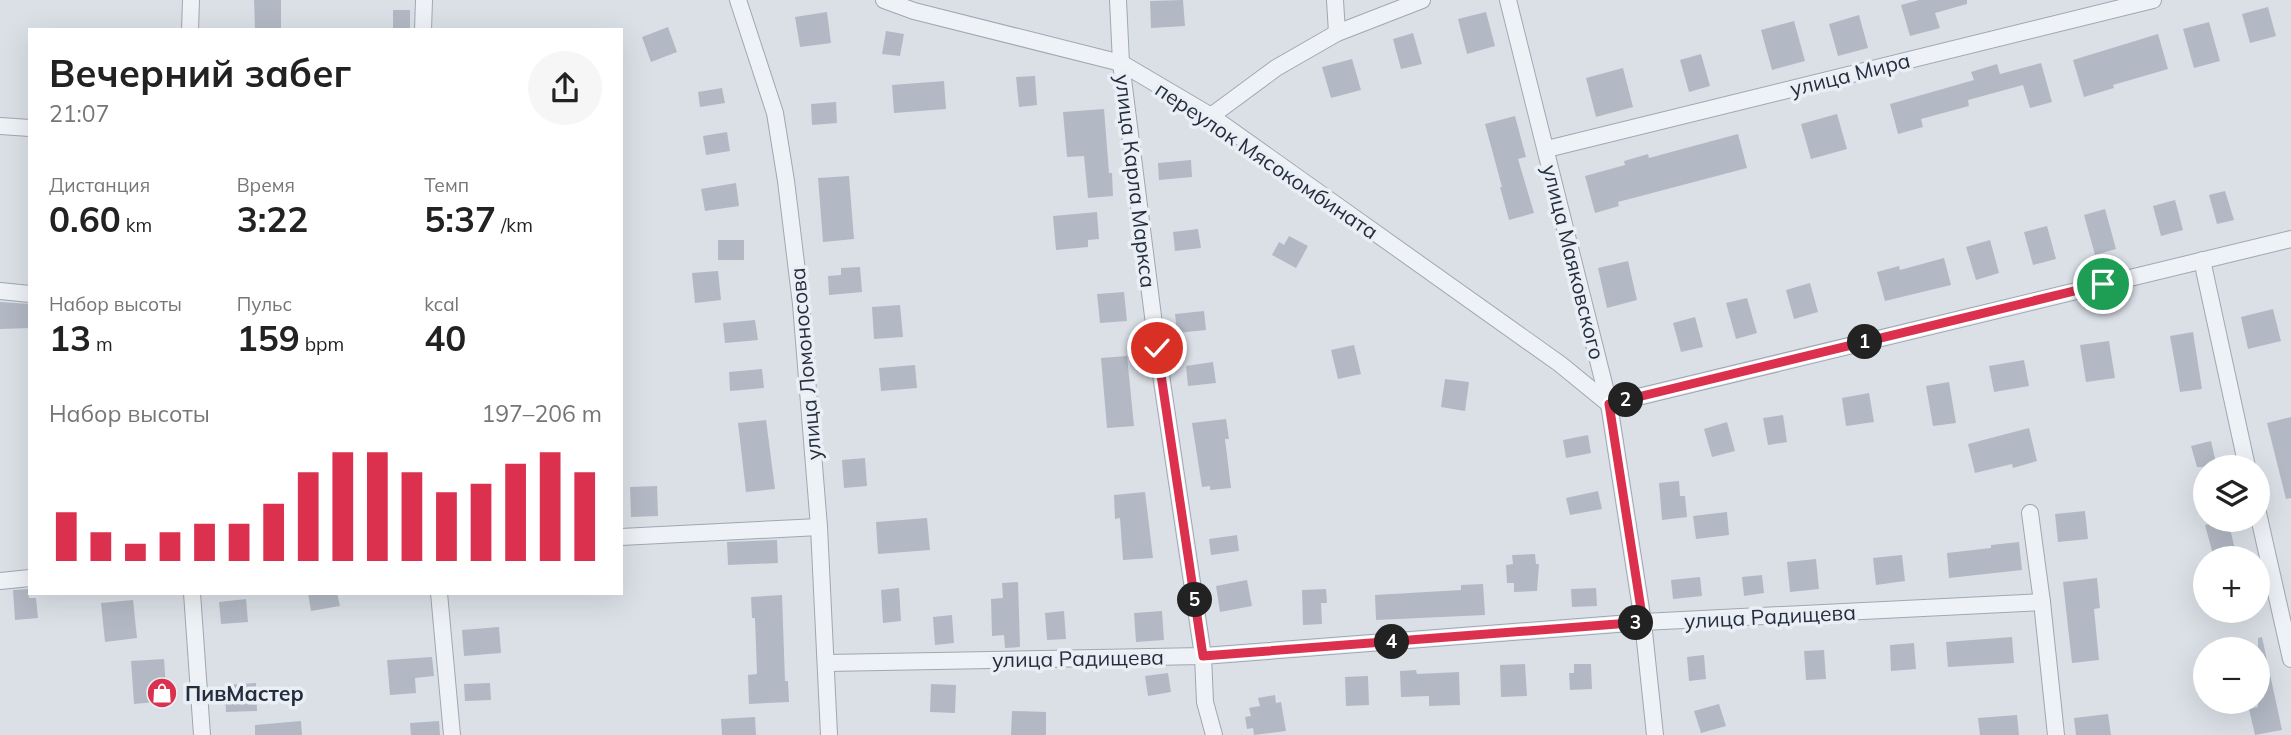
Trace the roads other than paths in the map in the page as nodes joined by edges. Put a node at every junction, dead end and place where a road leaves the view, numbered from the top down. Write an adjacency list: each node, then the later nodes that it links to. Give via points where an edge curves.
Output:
1 (191, 0): 10 (street)
2 (424, 0): 11 (street)
3 (737, 0): 25 (street, улица Ломоносова, via 775,113 784,167 801,304)
4 (884, 0): 13 (street, переулок Мясокомбината, via 914,12)
5 (1118, 0): 13 (street, улица Карла Маркса)
6 (1335, 0): 12 (street)
7 (1422, 0): 12 (street)
8 (1508, 0): 17 (street, улица Маяковского)
9 (2153, 0): 17 (street, улица Мира)
10 (190, 28)
11 (423, 28)
12 (1337, 33): 14 (street, via 1276,68)
13 (1121, 64): 14 (street, переулок Мясокомбината); 34 (street, улица Карла Маркса)
14 (1211, 117): 22 (street, переулок Мясокомбината, via 1560,364)
15 (0, 126): 16 (street)
16 (28, 128)
17 (1547, 149): 22 (street, улица Маяковского)
18 (2291, 239): 19 (street)
19 (2202, 260): 22 (street); 23 (street)
20 (0, 291): 21 (street)
21 (28, 293)
22 (1609, 404): 33 (street, улица Маяковского)
23 (2245, 455)
24 (2031, 513): 32 (street)
25 (819, 527): 27 (street); 36 (street, улица Ломоносова)
26 (2262, 532): 35 (street)
27 (623, 537)
28 (28, 578): 29 (street)
29 (0, 581)
30 (192, 595): 37 (street)
31 (439, 595): 38 (street)
32 (2042, 601): 33 (street, улица Радищева); 42 (street)
33 (1643, 622): 34 (street, улица Радищева); 41 (street, улица Маяковского)
34 (1203, 656): 36 (street, улица Радищева); 40 (street, улица Карла Маркса, via 1205,702)
35 (2291, 659)
36 (827, 663): 39 (street, улица Ломоносова)
37 (202, 735)
38 (452, 735)
39 (829, 735)
40 (1214, 735)
41 (1656, 735)
42 (2056, 735)

